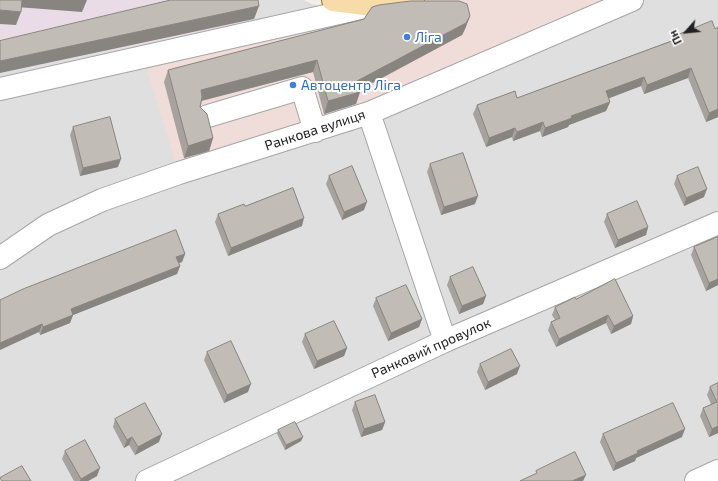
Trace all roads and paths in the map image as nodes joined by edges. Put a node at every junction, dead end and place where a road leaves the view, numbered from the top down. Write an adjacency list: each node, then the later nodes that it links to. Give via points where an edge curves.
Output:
1 (332, 0): 4 (main road)
2 (413, 0): 4 (main road)
3 (632, 0): 6 (street, Ранкова вулиця)
4 (373, 5): 5 (street)
5 (0, 89)
6 (369, 113): 8 (street, Ранкова вулиця); 11 (street)
7 (208, 116): 8 (street, via 302,88)
8 (315, 131): 10 (street, Ранкова вулиця, via 102,200 48,225)
9 (718, 223): 11 (street, Ранковий провулок)
10 (0, 258)
11 (445, 341): 13 (street, Ранковий провулок)
12 (718, 471): 14 (street)
13 (147, 481)
14 (696, 481)

